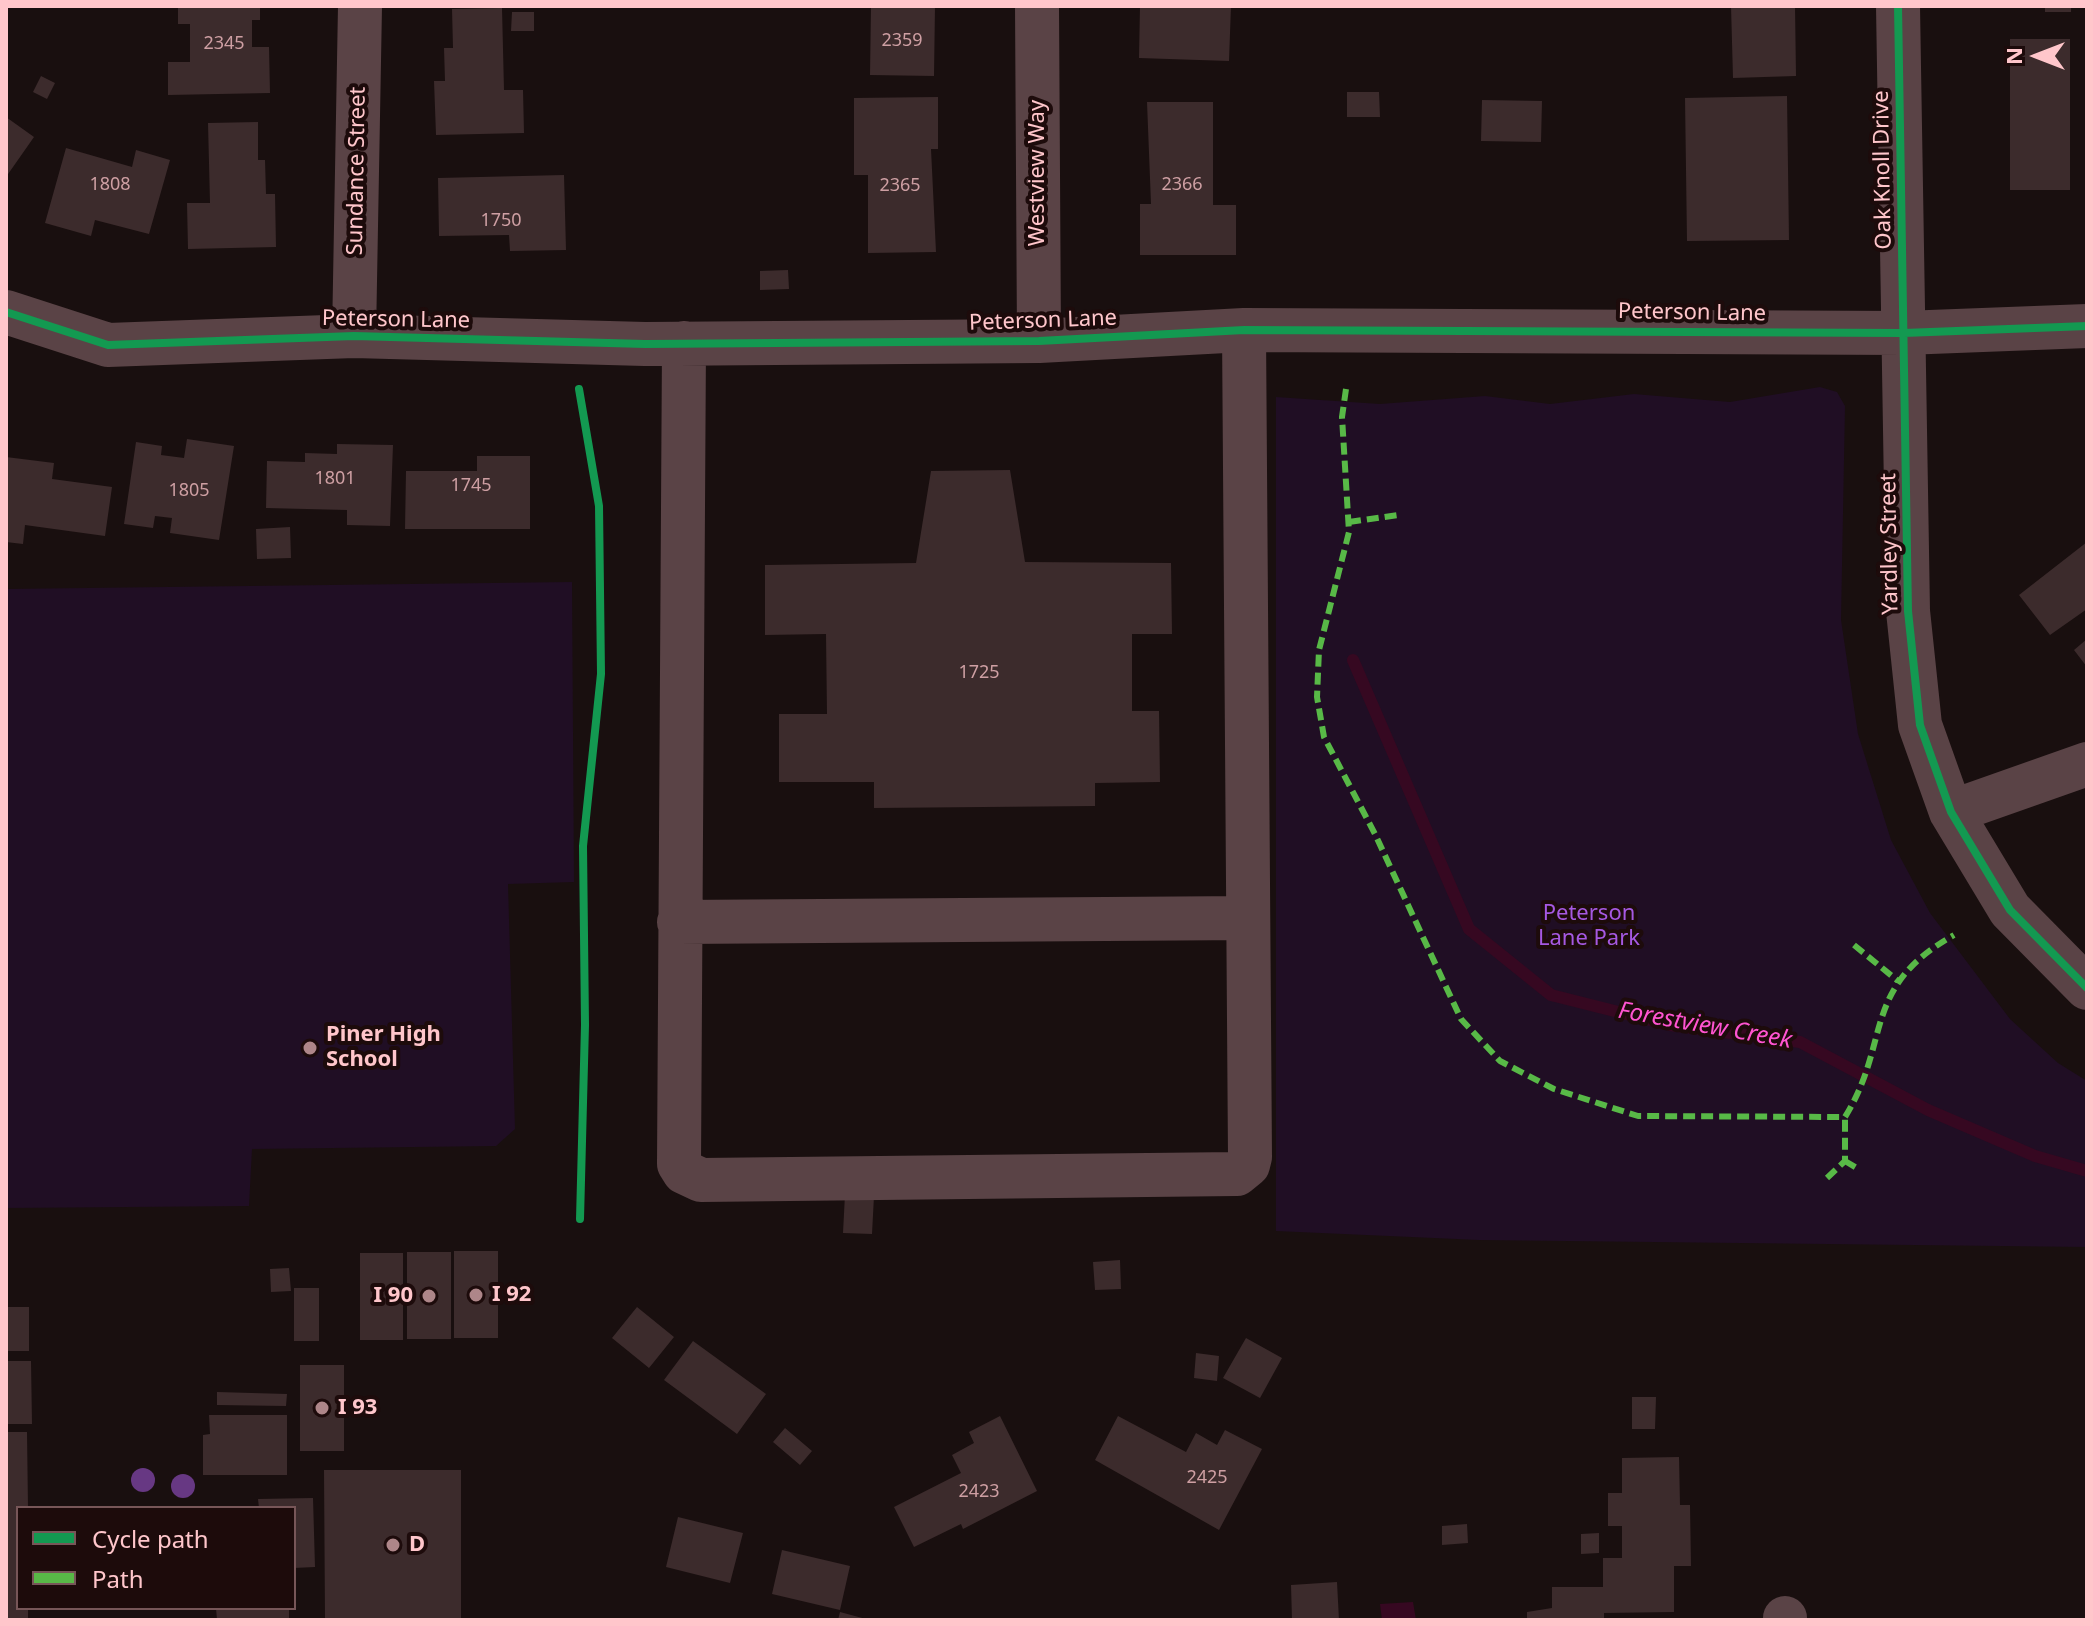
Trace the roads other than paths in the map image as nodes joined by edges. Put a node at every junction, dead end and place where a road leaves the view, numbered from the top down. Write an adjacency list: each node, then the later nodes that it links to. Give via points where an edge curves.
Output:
1 (360, 6): 8 (street, Sundance Street)
2 (1037, 6): 9 (street, Westview Way)
3 (1898, 6): 7 (street, Oak Knoll Drive)
4 (6, 312): 8 (street, Peterson Lane, via 108,345)
5 (2087, 326): 7 (street, Peterson Lane)
6 (1244, 330): 7 (street, Peterson Lane); 9 (street, Peterson Lane); 13 (street)
7 (1904, 333): 12 (street, Yardley Street, via 1908,611 1920,725)
8 (354, 336): 10 (street, Peterson Lane)
9 (1039, 341): 10 (street, Peterson Lane)
10 (684, 343): 14 (street)
11 (2087, 764): 12 (street)
12 (1951, 812): 15 (street, Yardley Street, via 2010,910)
13 (1248, 918): 14 (street); 14 (street, via 1250,1157 1244,1171 701,1180 679,1164)
14 (679, 922)
15 (2087, 988)

